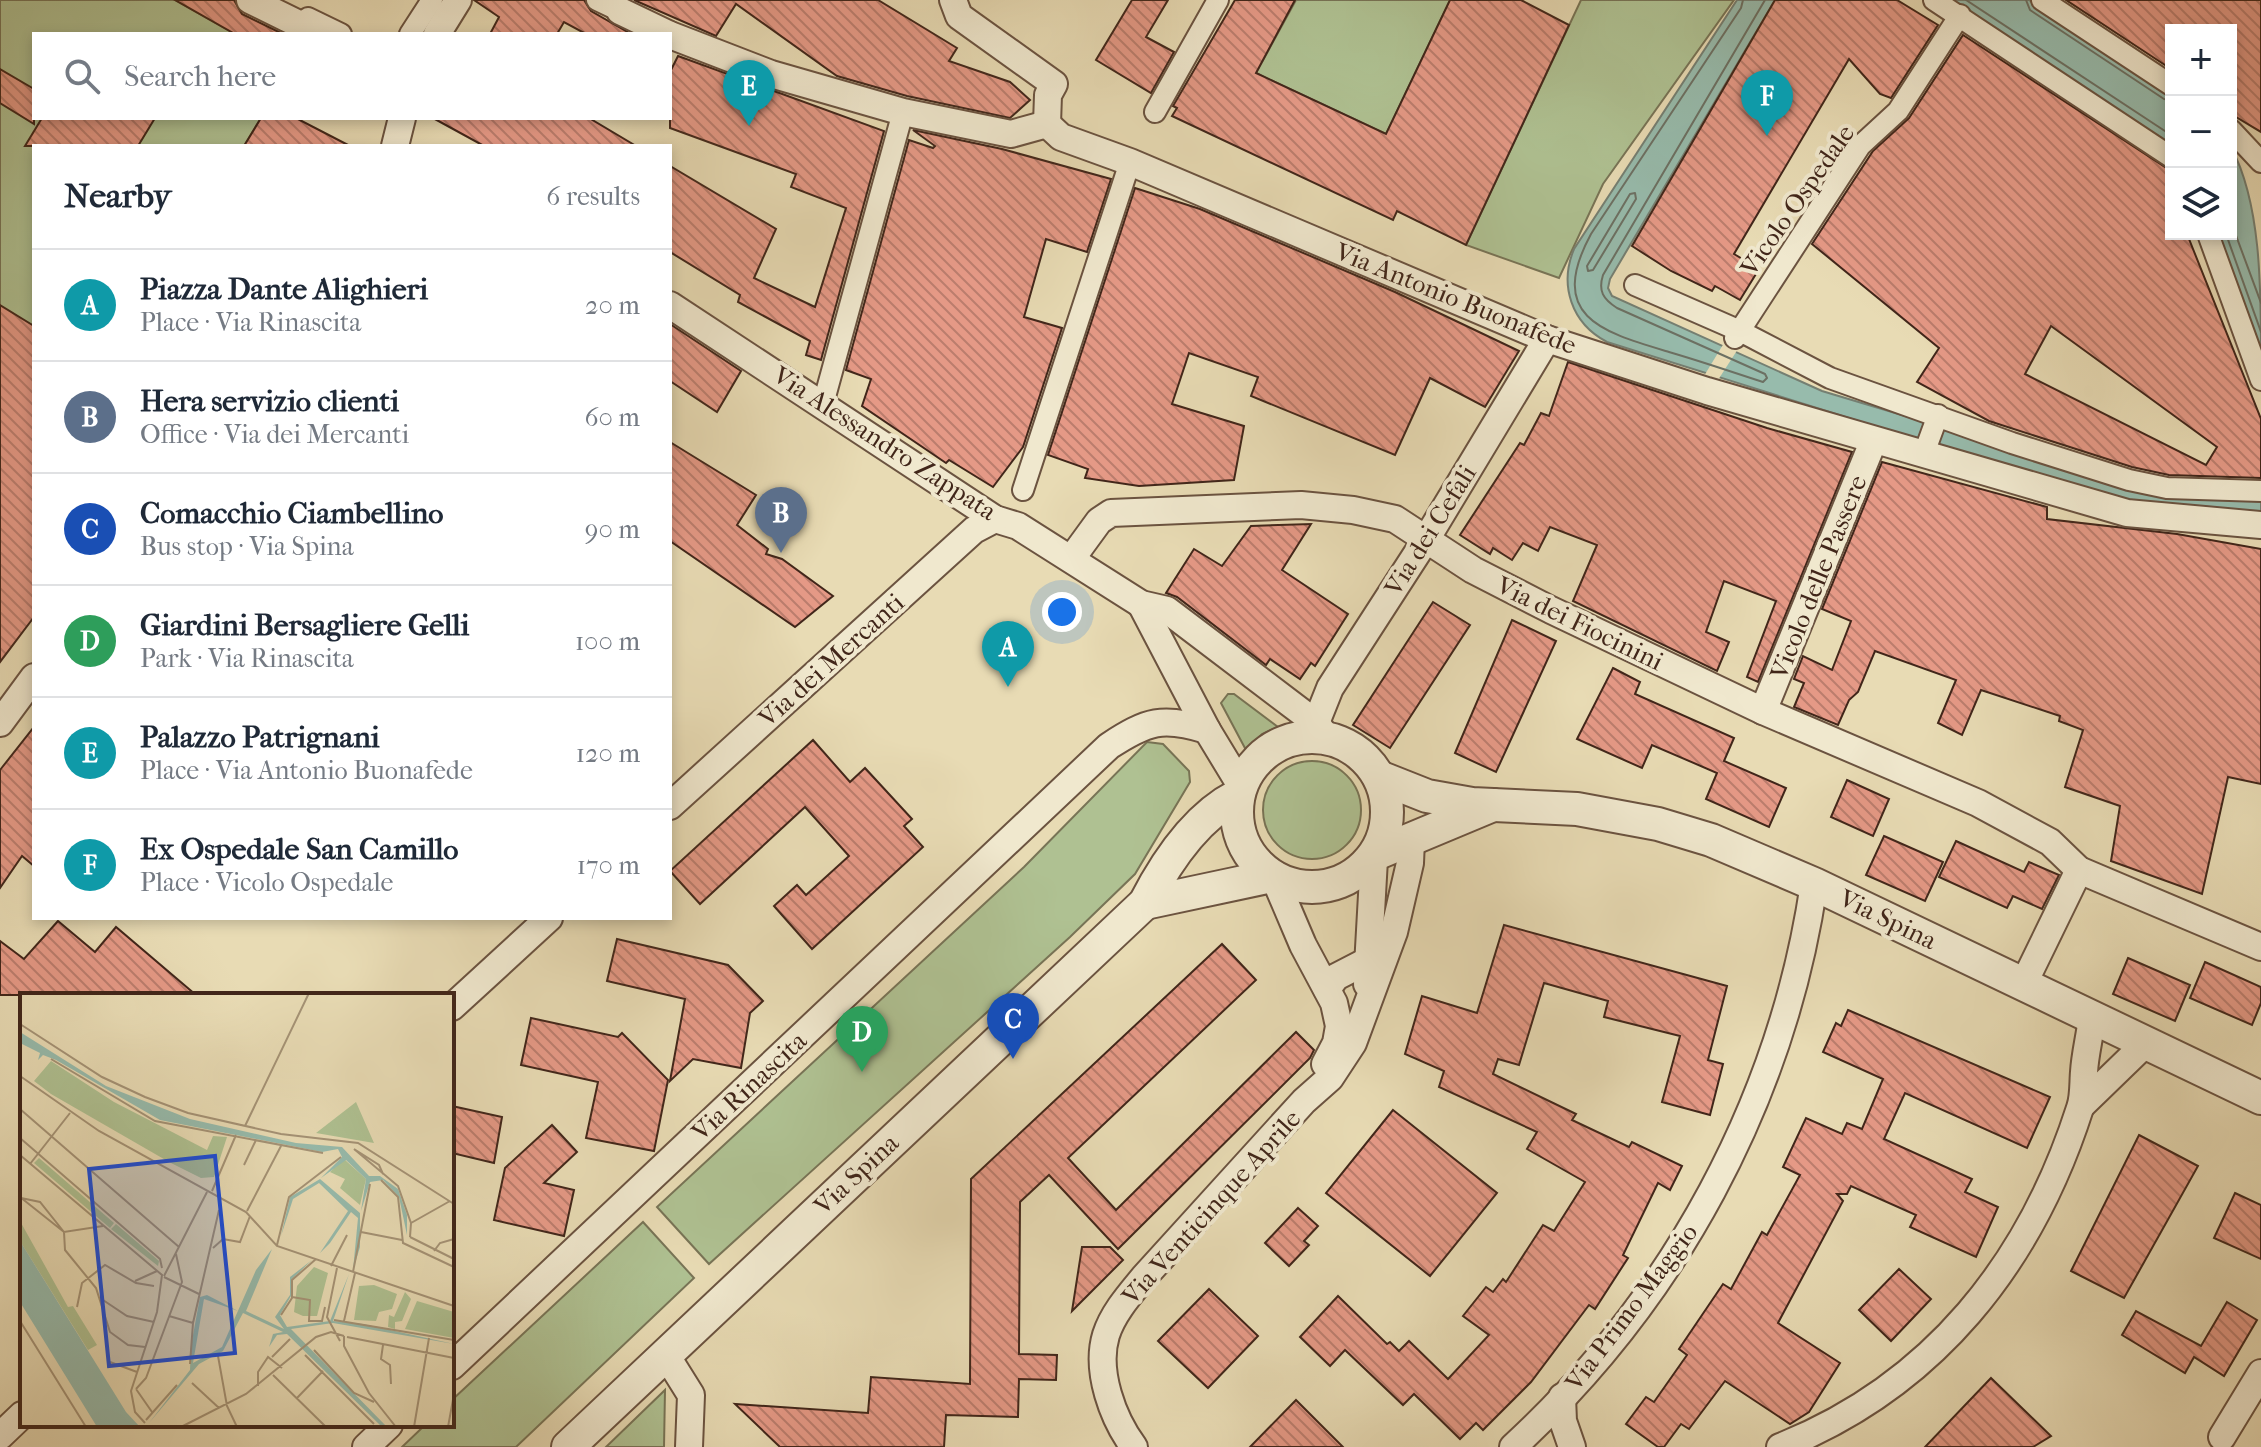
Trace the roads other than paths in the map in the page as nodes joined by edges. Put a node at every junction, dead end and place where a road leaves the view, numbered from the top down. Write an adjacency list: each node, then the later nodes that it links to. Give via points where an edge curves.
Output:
1 (250, 0): 11 (street)
2 (272, 0): 12 (street)
3 (432, 0): 13 (street)
4 (458, 0): 14 (street)
5 (953, 0): 20 (street, via 959,16 1054,84 1048,95)
6 (1218, 0): 19 (street)
7 (1934, 0): 10 (street)
8 (2042, 0): 17 (street)
9 (609, 6): 15 (street)
10 (1960, 15): 22 (street); 28 (street, Vicolo Ospedale, via 1898,111 1860,146)
11 (315, 32)
12 (337, 32)
13 (411, 32)
14 (438, 32)
15 (665, 32)
16 (672, 35): 18 (street, via 771,74)
17 (2165, 81)
18 (903, 112): 20 (street, via 1011,134); 31 (street)
19 (1155, 112)
20 (1047, 124): 23 (street, Via Antonio Buonafede, via 1061,137)
21 (2237, 136): 24 (street)
22 (2165, 153)
23 (1130, 162): 29 (street, Via Antonio Buonafede); 35 (street)
24 (2261, 162)
25 (2210, 240): 30 (street)
26 (1635, 285): 28 (street)
27 (672, 306): 31 (street, Via Alessandro Zappata)
28 (1738, 334): 32 (street)
29 (1547, 339): 33 (street, Via Antonio Buonafede); 39 (street, Via dei Cefali)
30 (2261, 380)
31 (823, 404): 37 (street, Via Alessandro Zappata)
32 (1936, 420): 34 (street); 36 (street, via 2129,480 2201,492)
33 (1873, 442): 34 (street, Via Antonio Buonafede); 43 (street, Vicolo delle Passere)
34 (1925, 451): 38 (street, Via Antonio Buonafede, via 2127,513)
35 (1023, 490)
36 (2261, 491)
37 (995, 519): 40 (street, Via Alessandro Zappata, via 1018,526); 49 (street, Via dei Mercanti, via 974,530)
38 (2261, 525)
39 (1427, 538): 40 (street, Via dei Fiocinini, via 1395,519 1301,505 1132,511 1111,513 1099,521); 43 (street, Via dei Fiocinini, via 1538,604); 46 (street, Via dei Cefali, via 1330,688)
40 (1072, 558): 41 (street, Via Alessandro Zappata)
41 (1141, 604): 45 (street, Via Alessandro Zappata); 46 (street, Via Alessandro Zappata, via 1167,610)
42 (32, 680): 44 (street)
43 (1763, 711): 53 (street, Via dei Fiocinini, via 1978,803 2050,842)
44 (0, 723)
45 (1207, 730): 48 (street, Via Alessandro Zappata); 70 (street, Via Rinascita, via 1163,721 1145,724 1109,746)
46 (1322, 731): 47 (street, via 1362,756); 48 (street, via 1274,747 1254,764)
47 (1379, 777): 50 (street, Via Spina, via 1427,796); 52 (street, via 1385,828)
48 (1239, 791): 54 (street, via 1240,836 1254,861); 56 (street, Via Spina, via 1170,859)
49 (672, 804)
50 (1494, 804): 51 (street, Via Spina); 55 (street, Via Spina, via 1577,809 1658,824 1711,840)
51 (1411, 840): 52 (street, Via Spina); 62 (street, Via Venticinque Aprile, via 1394,932)
52 (1376, 856): 54 (street, via 1326,886 1308,887); 59 (street, Via Venticinque Aprile)
53 (2079, 870): 58 (street, Via dei Fiocinini); 60 (street)
54 (1273, 876): 56 (street); 61 (street, Via Venticinque Aprile)
55 (1814, 884): 60 (street, Via Spina); 72 (street, Via Primo Maggio, via 1781,1034 1750,1115 1700,1216 1654,1285)
56 (1145, 903): 69 (street, Via Spina)
57 (547, 920): 63 (street)
58 (2261, 947)
59 (1367, 961): 61 (street, via 1336,977); 62 (street, Via Venticinque Aprile)
60 (2023, 985): 64 (street, Via Spina)
61 (1327, 989): 67 (street, Via Venticinque Aprile, via 1339,1026 1336,1043)
62 (1367, 999): 67 (street, Via Venticinque Aprile, via 1353,1043 1330,1078)
63 (454, 1005)
64 (2092, 1017): 65 (street, Via Spina); 68 (street)
65 (2146, 1043): 66 (street, Via Spina); 68 (street)
66 (2261, 1098)
67 (1304, 1101): 80 (street, Via Venticinque Aprile, via 1144,1277 1106,1335 1105,1377 1111,1403)
68 (2082, 1105): 83 (street, via 2041,1205 1971,1313 1930,1357 1872,1402)
69 (666, 1355): 78 (street, Via Spina); 79 (street, via 691,1395)
70 (454, 1364)
71 (2261, 1373): 76 (street)
72 (1562, 1397): 81 (street, Via Primo Maggio); 82 (street, Via Primo Maggio)
73 (20, 1417): 75 (street)
74 (387, 1427): 77 (street)
75 (0, 1436)
76 (2222, 1437)
77 (366, 1447)
78 (568, 1447)
79 (689, 1447)
80 (1134, 1447)
81 (1513, 1447)
82 (1572, 1447)
83 (1780, 1447)

